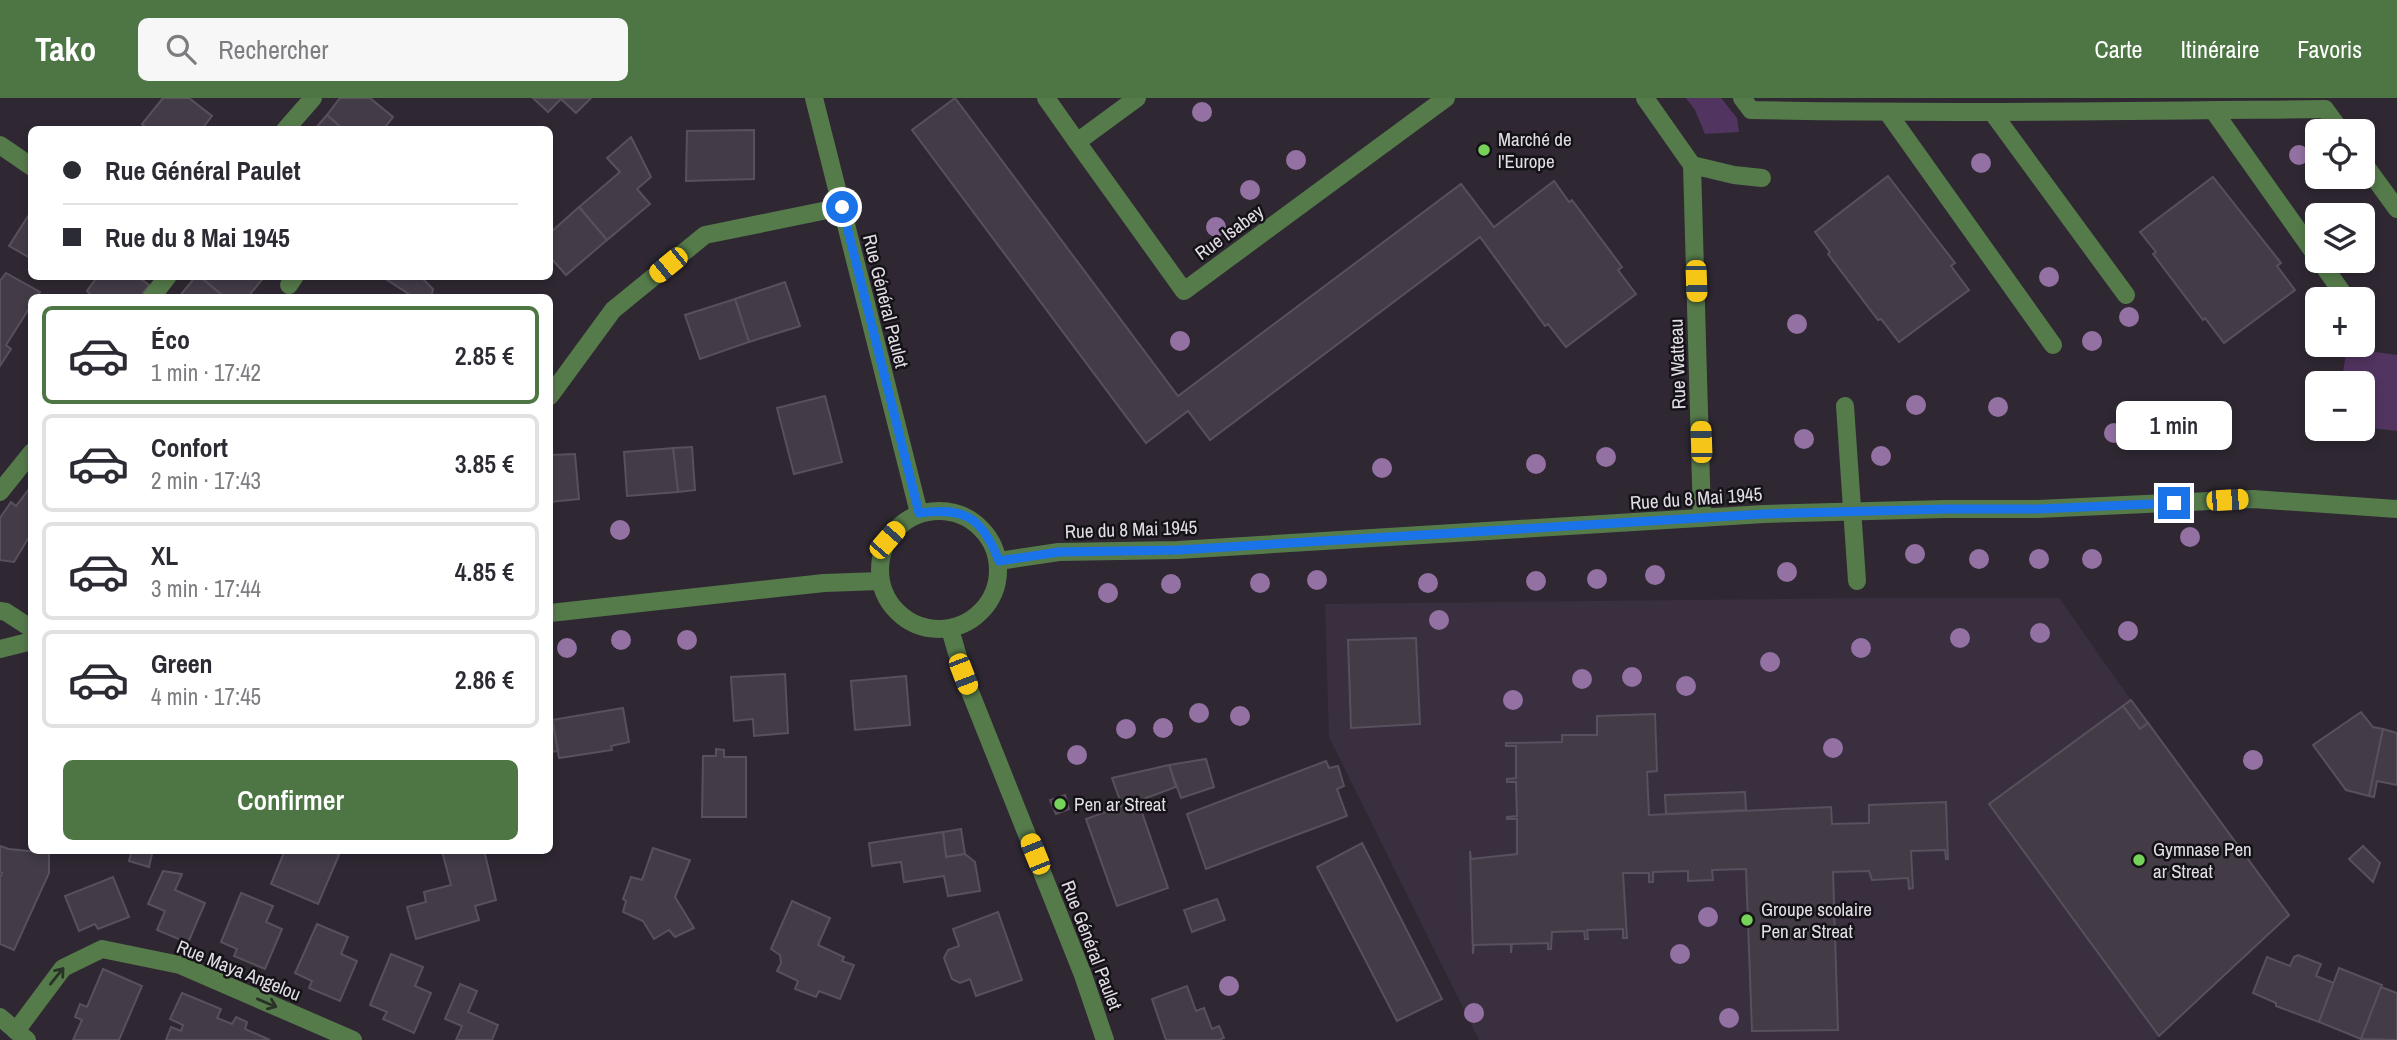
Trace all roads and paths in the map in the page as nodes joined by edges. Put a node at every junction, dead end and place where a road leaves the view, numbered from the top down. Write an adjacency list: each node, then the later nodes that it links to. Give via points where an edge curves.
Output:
1 (313, 98): 12 (street)
2 (814, 98): 19 (street, Rue Général Paulet)
3 (1046, 98): 13 (street, Rue Isabey)
4 (1137, 98): 13 (street)
5 (1447, 98): 13 (street, Rue Isabey, via 1184,291)
6 (1645, 98): 16 (street)
7 (1742, 98): 10 (street, via 1751,110)
8 (2213, 110): 9 (street); 11 (street, via 2325,109); 21 (street)
9 (1992, 112): 10 (street); 24 (street)
10 (1888, 113): 25 (street)
11 (2332, 119)
12 (288, 126)
13 (1077, 142)
14 (0, 145): 15 (street)
15 (28, 164)
16 (1692, 165): 17 (street); 32 (street, Rue Watteau)
17 (1762, 178)
18 (2375, 179): 20 (street)
19 (842, 207): 26 (street, via 705,235 613,310); 31 (street, Rue Général Paulet)
20 (2397, 209)
21 (2305, 241)
22 (165, 280): 23 (street)
23 (154, 294)
24 (2126, 295)
25 (2053, 345)
26 (553, 392)
27 (1845, 406): 35 (street, bridge)
28 (28, 457): 29 (street)
29 (0, 492)
30 (2397, 509): 32 (street, Rue du 8 Mai 1945, via 2253,499)
31 (919, 513): 33 (street, via 945,510 970,518 989,537); 34 (street, via 887,540 880,560)
32 (1702, 518): 33 (street, Rue du 8 Mai 1945, via 1178,550 1059,552)
33 (999, 561): 39 (street, via 998,584 988,605 972,620)
34 (880, 581): 37 (street); 39 (street, via 889,603 905,620 927,629)
35 (1857, 581)
36 (0, 611): 38 (street)
37 (553, 613)
38 (28, 626)
39 (950, 629): 45 (street, Rue Général Paulet, via 963,674)
40 (28, 642): 41 (street)
41 (0, 649)
42 (0, 1017): 43 (street)
43 (22, 1035): 44 (street, Rue Maya Angelou, one-way to 44, via 63,968 102,949 180,965)
44 (353, 1040)
45 (1105, 1040)

